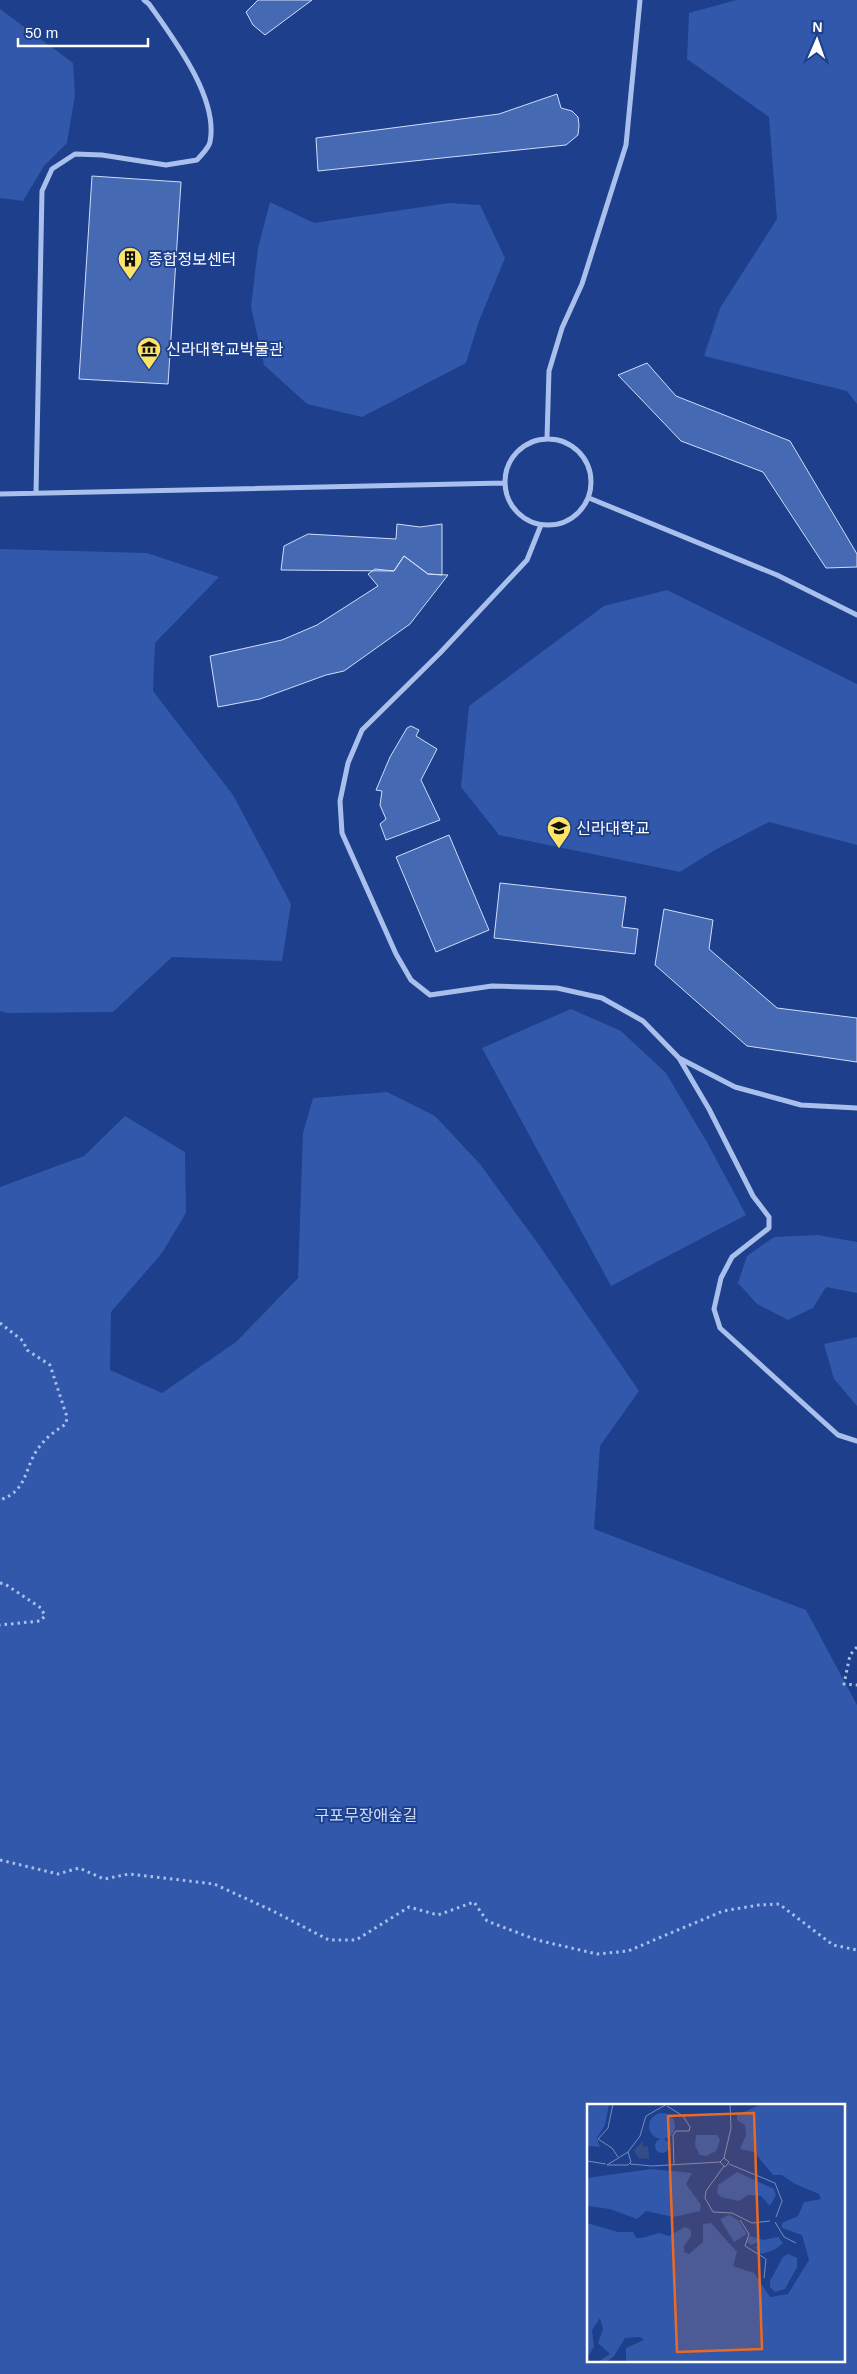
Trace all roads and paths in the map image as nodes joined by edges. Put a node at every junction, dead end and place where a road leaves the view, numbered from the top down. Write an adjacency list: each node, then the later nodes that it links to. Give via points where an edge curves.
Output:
1 (144, 0): 5 (street, via 177,44 197,81 210,111 210,143 197,160 166,165 75,154 52,169 42,191)
2 (640, 0): 3 (street, via 626,145 582,284 562,328 550,371)
3 (547, 438): 4 (street, via 530,442 516,452 507,466); 7 (street, via 564,441 578,450 588,464 592,481)
4 (504, 483): 5 (street); 8 (street, via 508,500 518,514)
5 (36, 493): 6 (street)
6 (0, 494)
7 (589, 498): 8 (street, via 580,512 566,522); 9 (street, via 777,575)
8 (541, 525): 10 (street, via 527,560 362,730 348,763 340,800 342,833 396,954 411,980 430,995 492,986 557,988 602,998 643,1021)
9 (857, 615)
10 (679, 1058): 11 (street, via 735,1087 801,1105); 13 (street, via 753,1196 769,1217 769,1228 732,1257 721,1278 714,1309 720,1328 838,1435)
11 (857, 1108)
12 (0, 1324): 14 (path, via 23,1341 27,1350 50,1365 67,1417 66,1424 49,1435 37,1450 25,1480 11,1496)
13 (857, 1441)
14 (0, 1500)
15 (0, 1583): 16 (path, via 41,1608 44,1616 40,1622)
16 (0, 1625)
17 (857, 1647): 18 (path, via 850,1655 844,1684)
18 (857, 1685)
19 (0, 1860): 20 (path, via 58,1874 79,1868 104,1879 129,1874 214,1884 329,1940 356,1940 409,1907 438,1915 474,1902 487,1921 537,1940 597,1954 628,1951 723,1911 779,1904 833,1945)
20 (857, 1950)

